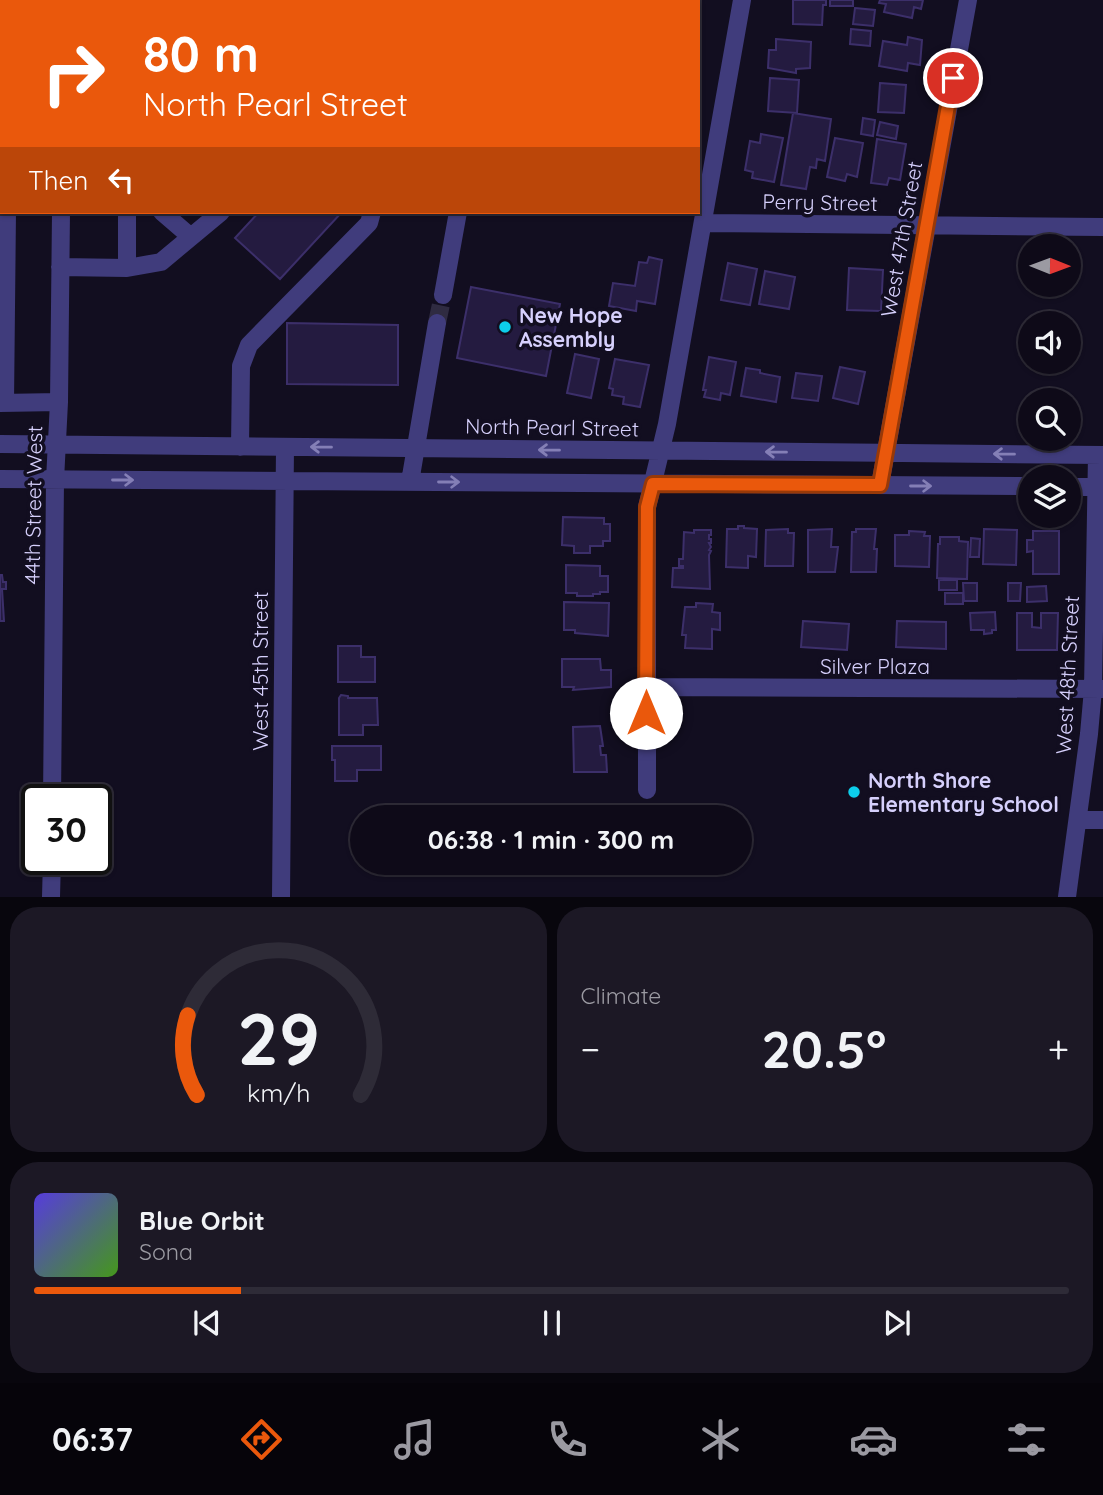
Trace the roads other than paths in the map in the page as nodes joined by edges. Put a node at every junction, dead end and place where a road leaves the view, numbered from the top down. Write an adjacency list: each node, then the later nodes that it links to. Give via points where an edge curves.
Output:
1 (742, 0): 10 (street)
2 (968, 0): 11 (street, West 47th Street)
3 (8, 214): 19 (street)
4 (61, 214): 14 (street, 44th Street West)
5 (127, 214): 15 (street)
6 (164, 214): 13 (street)
7 (218, 214): 13 (street)
8 (371, 214): 22 (street, via 369,223 248,345 241,366)
9 (458, 214): 16 (street)
10 (704, 223): 11 (street, Perry Street); 25 (street)
11 (926, 226): 12 (street, Perry Street); 26 (street, West 47th Street)
12 (1103, 227)
13 (191, 237): 15 (street, via 161,262)
14 (60, 267): 15 (street); 18 (street, 44th Street West)
15 (127, 268)
16 (443, 295)
17 (437, 323): 24 (street)
18 (59, 402): 19 (street); 21 (street, 44th Street West)
19 (3, 403)
20 (0, 444): 21 (street, North Pearl Street)
21 (56, 444): 22 (street, North Pearl Street); 29 (street, 44th Street West)
22 (240, 447): 23 (street, North Pearl Street)
23 (285, 447): 24 (street, North Pearl Street, one-way to 23); 30 (street, West 45th Street)
24 (415, 448): 25 (street, North Pearl Street, one-way to 24); 31 (street)
25 (661, 451): 26 (street, North Pearl Street, one-way to 25); 32 (street)
26 (886, 453): 27 (street, North Pearl Street, one-way to 26); 33 (street, West 47th Street)
27 (1100, 455): 36 (street, West 48th Street)
28 (0, 479): 29 (street)
29 (55, 480): 30 (street, one-way to 30); 39 (street, 44th Street West)
30 (284, 481): 31 (street); 45 (street, West 45th Street)
31 (411, 482): 32 (street, one-way to 32)
32 (653, 484): 33 (street); 37 (street, via 647,507)
33 (880, 485): 34 (street, one-way to 34)
34 (1018, 486)
35 (1081, 487): 36 (street)
36 (1099, 487): 38 (street, West 48th Street)
37 (646, 687): 38 (street, Silver Plaza); 40 (street)
38 (1098, 689): 41 (street, West 48th Street)
39 (52, 784)
40 (647, 790)
41 (1078, 820): 42 (street); 46 (street, West 48th Street)
42 (1103, 820)
43 (52, 875): 44 (street)
44 (51, 897)
45 (281, 897)
46 (1067, 897)

